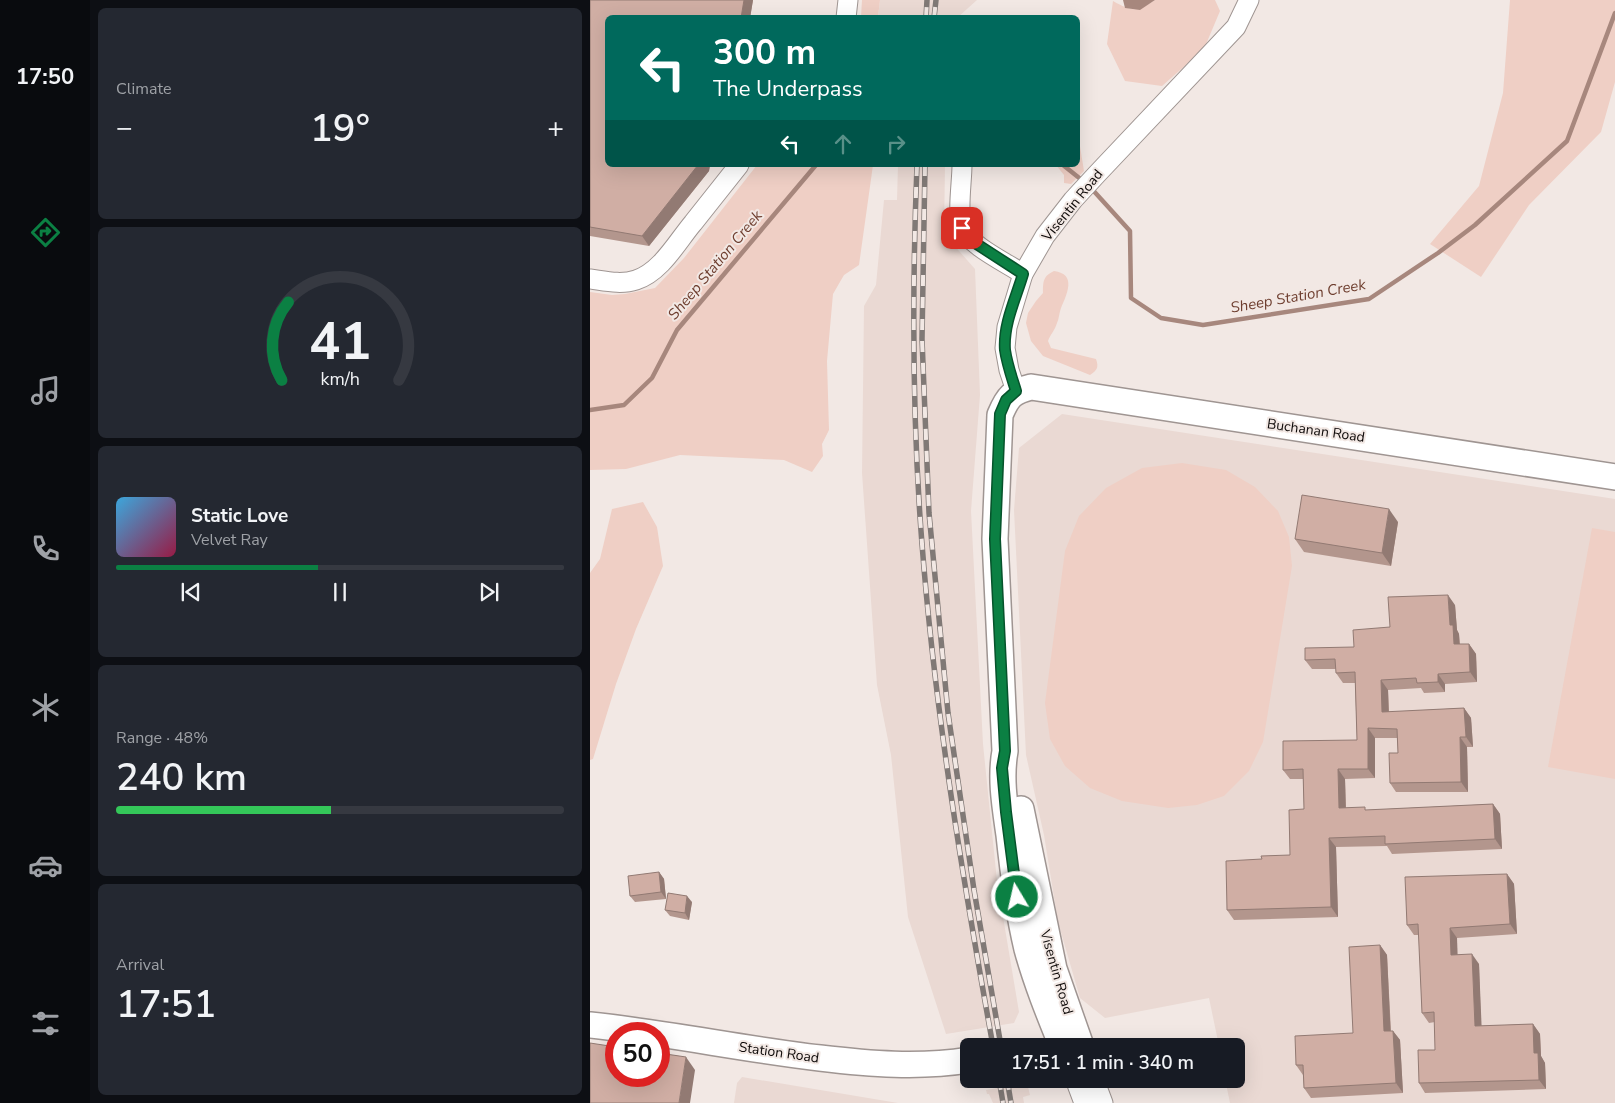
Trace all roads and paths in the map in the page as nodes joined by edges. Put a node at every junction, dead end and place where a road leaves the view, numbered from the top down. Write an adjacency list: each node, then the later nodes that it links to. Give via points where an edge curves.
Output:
1 (848, 0): 3 (street)
2 (1249, 0): 6 (street, Visentin Road, via 1236,27 1073,200 1045,236)
3 (846, 15)
4 (737, 167): 7 (street, via 649,274 627,282)
5 (962, 167): 6 (street, via 961,222 965,233 977,245)
6 (1023, 274): 8 (street, Visentin Road, via 1007,327 1005,348)
7 (590, 279)
8 (1016, 391): 9 (main road, Buchanan Road, via 1031,387); 12 (main road, Visentin Road, via 1006,400 1000,414 995,539 1005,751 1002,768 1022,925 1034,974)
9 (1615, 477)
10 (590, 1025): 15 (main road, Station Road, via 866,1063)
11 (590, 1037): 13 (main road)
12 (1061, 1038)
13 (605, 1039)
14 (670, 1049): 16 (main road, Station Road, via 864,1079 917,1081)
15 (960, 1061)
16 (960, 1078)
17 (1078, 1088): 19 (street)
18 (1097, 1088): 20 (street)
19 (1084, 1103)
20 (1103, 1103)

